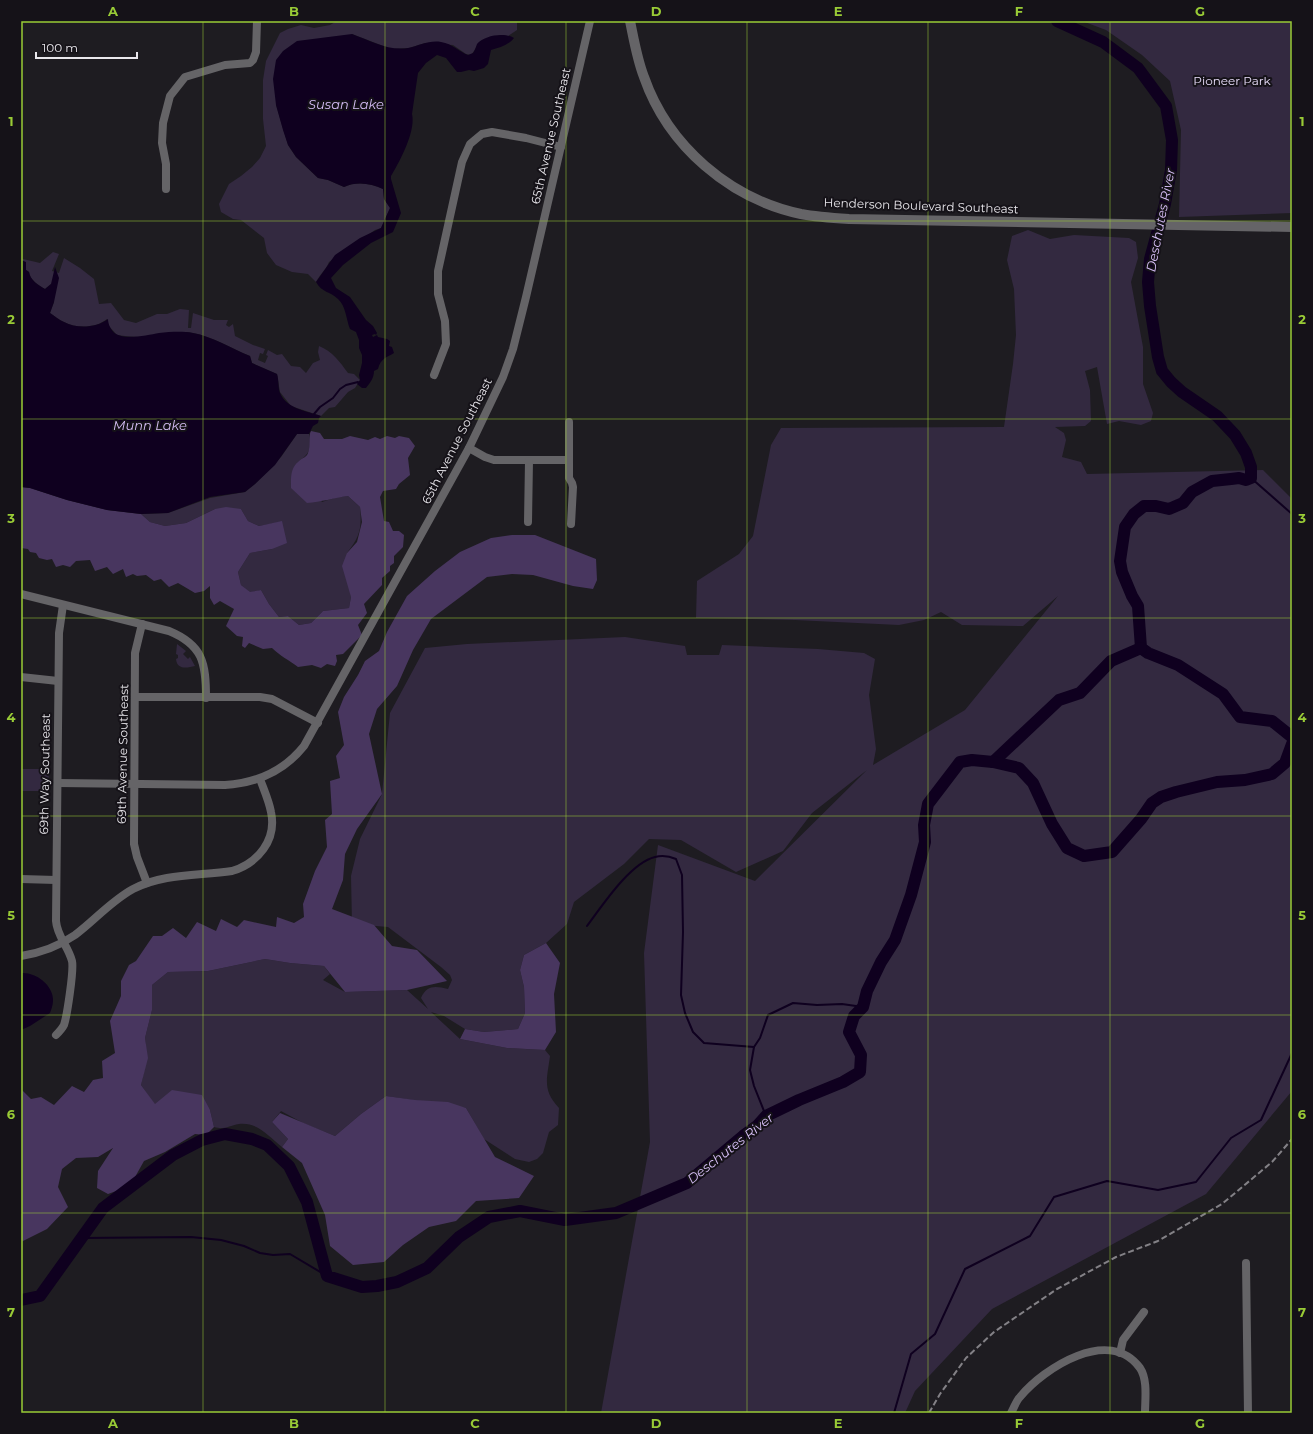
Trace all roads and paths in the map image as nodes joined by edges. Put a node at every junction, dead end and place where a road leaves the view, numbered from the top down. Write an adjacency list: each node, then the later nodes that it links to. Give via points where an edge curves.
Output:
1 (257, 21): 5 (street, via 256,52 250,63 225,65 186,77 170,96 163,123 162,143 166,164)
2 (590, 21): 4 (street, 65th Avenue Southeast)
3 (630, 21): 6 (street, Henderson Boulevard Southeast, via 644,79 674,133 694,156 717,175 742,192 770,205 806,215 849,219)
4 (561, 147): 7 (street, via 492,132 482,134 470,144 462,162 438,271 438,294 445,321 446,344); 9 (street, 65th Avenue Southeast, via 510,358 497,392)
5 (166, 189)
6 (1292, 227)
7 (434, 375)
8 (569, 422): 10 (street)
9 (469, 448): 11 (street, via 494,460); 21 (street, 65th Avenue Southeast)
10 (569, 460): 11 (street); 13 (street, via 569,478 573,487)
11 (529, 461): 12 (street)
12 (528, 522)
13 (571, 524)
14 (21, 594): 15 (street)
15 (63, 606): 16 (street); 18 (street, 69th Way Southeast, via 59,633)
16 (142, 624): 19 (street, 69th Avenue Southeast, via 135,653); 20 (street, via 180,636 196,649 205,669)
17 (21, 676): 18 (street)
18 (58, 681): 23 (street, 69th Way Southeast)
19 (136, 697): 20 (street); 24 (street, 69th Avenue Southeast)
20 (206, 698): 21 (street, via 272,699)
21 (318, 723): 22 (street, 65th Avenue Southeast, via 304,746 290,762)
22 (260, 779): 24 (street, 65th Avenue Southeast, via 225,785); 27 (street, via 272,820 268,842 259,856 247,865 232,871 174,877)
23 (58, 783): 24 (street, 65th Avenue Southeast); 26 (street, 69th Way Southeast)
24 (134, 784): 27 (street, 69th Avenue Southeast, via 134,844)
25 (21, 879): 26 (street)
26 (56, 880): 28 (street, 69th Way Southeast, via 56,921)
27 (147, 883): 28 (street, via 123,895)
28 (63, 942): 29 (street, via 40,952); 30 (street, 69th Way Southeast, via 71,960 72,970 65,1021)
29 (21, 956)
30 (56, 1034)
31 (1246, 1263): 36 (street)
32 (1144, 1312): 33 (street, via 1124,1340)
33 (1120, 1352): 34 (street, via 1094,1352 1075,1356 1034,1382 1018,1398); 35 (street, via 1140,1368 1144,1376)
34 (1011, 1413)
35 (1145, 1413)
36 (1248, 1413)

